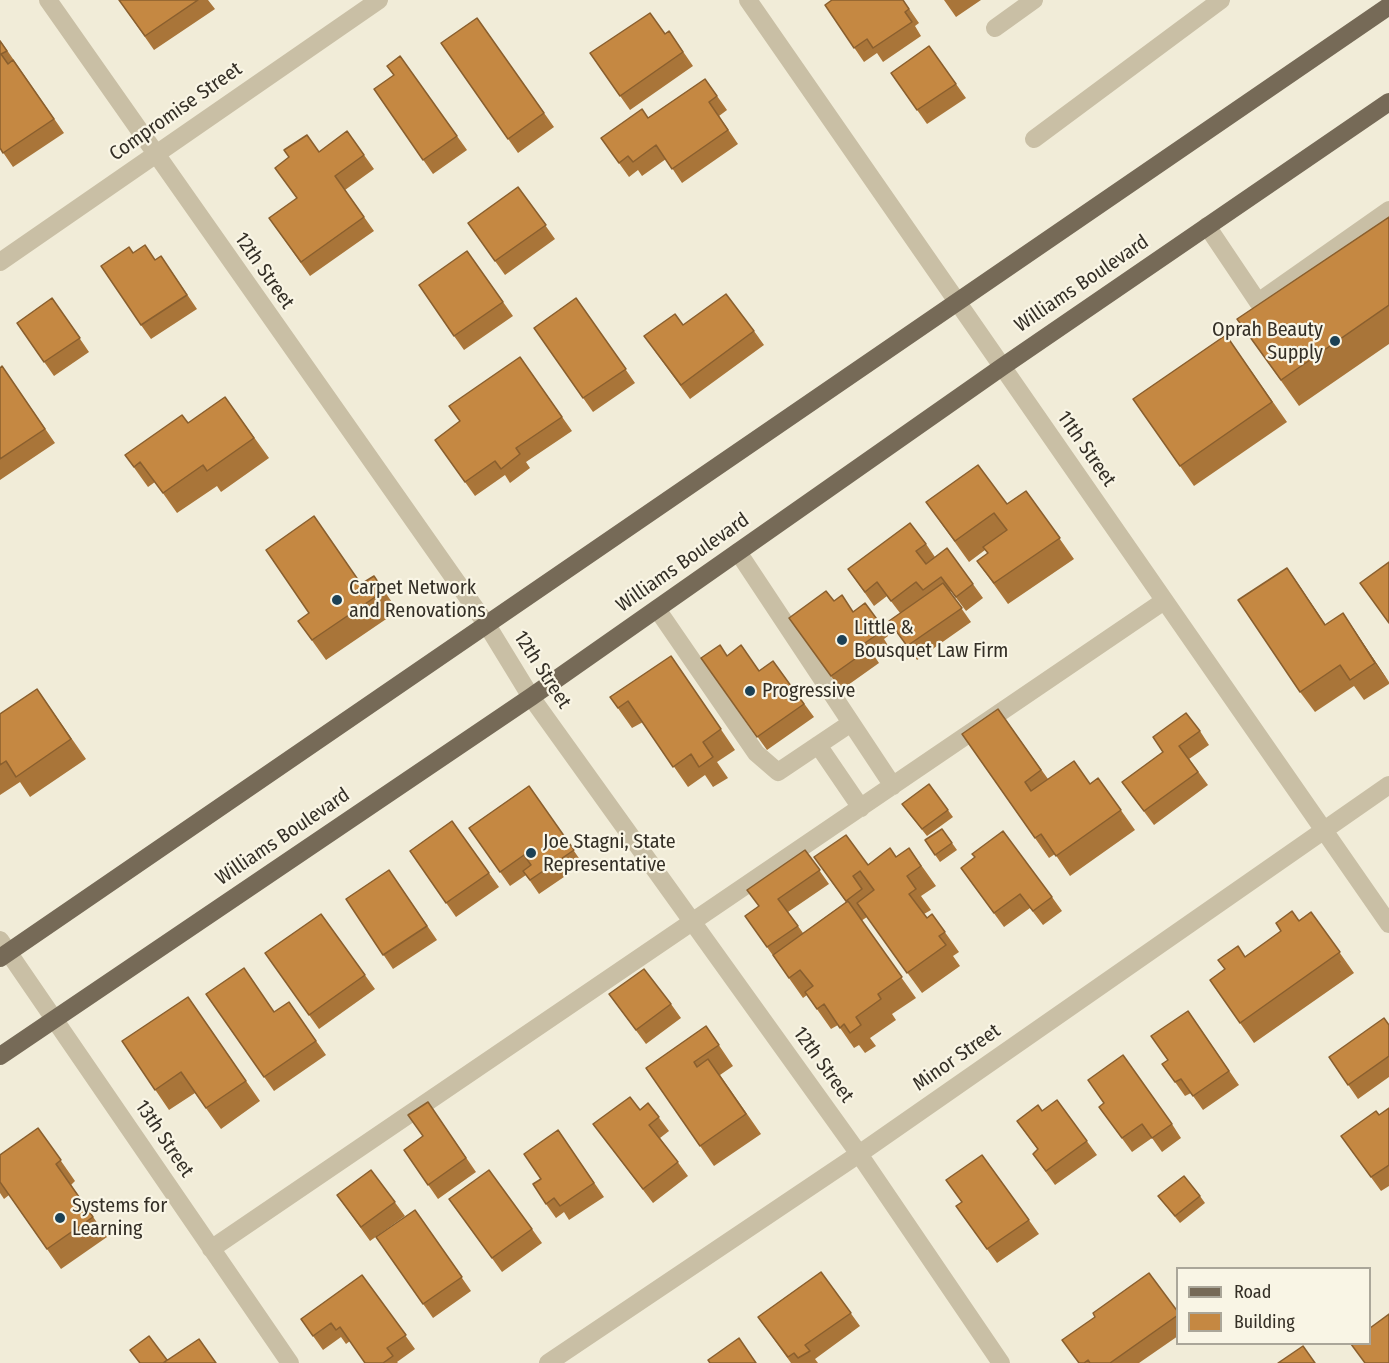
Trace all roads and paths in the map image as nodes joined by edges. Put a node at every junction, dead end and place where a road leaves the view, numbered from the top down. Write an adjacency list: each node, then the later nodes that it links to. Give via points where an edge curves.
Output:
1 (48, 0): 10 (street, 12th Street)
2 (379, 0): 10 (street, Compromise Street)
3 (748, 0): 14 (street, 11th Street)
4 (1034, 0): 7 (street)
5 (1221, 0): 9 (street)
6 (1389, 6): 14 (main road)
7 (995, 28)
8 (1389, 102): 12 (main road, Williams Boulevard)
9 (1034, 139)
10 (154, 154): 13 (street, Compromise Street); 19 (street, 12th Street)
11 (1389, 210): 12 (street, via 1258,302)
12 (1207, 225): 15 (main road, Williams Boulevard)
13 (0, 262)
14 (957, 302): 15 (street, 11th Street); 19 (main road)
15 (1002, 367): 16 (main road, Williams Boulevard); 17 (street, 11th Street)
16 (738, 552): 18 (main road, Williams Boulevard); 21 (street)
17 (1164, 601): 24 (street); 26 (street, 11th Street)
18 (657, 609): 20 (main road, Williams Boulevard); 22 (street, via 756,753 778,772)
19 (487, 625): 20 (street, 12th Street); 29 (main road)
20 (531, 697): 27 (street, 12th Street); 30 (main road, Williams Boulevard)
21 (851, 723): 22 (street); 24 (street)
22 (818, 745): 25 (street)
23 (1389, 785): 26 (street, Minor Street)
24 (893, 786): 25 (street)
25 (861, 808): 27 (street)
26 (1323, 829): 28 (street, 11th Street); 32 (street, Minor Street)
27 (693, 922): 32 (street, 12th Street); 33 (street)
28 (1389, 924)
29 (3, 950): 30 (street, 13th Street)
30 (54, 1018): 31 (main road, Williams Boulevard); 33 (street, 13th Street)
31 (0, 1056)
32 (859, 1154): 35 (street, Minor Street); 36 (street, 12th Street)
33 (211, 1249): 34 (street, 13th Street)
34 (290, 1363)
35 (548, 1363)
36 (1001, 1363)

